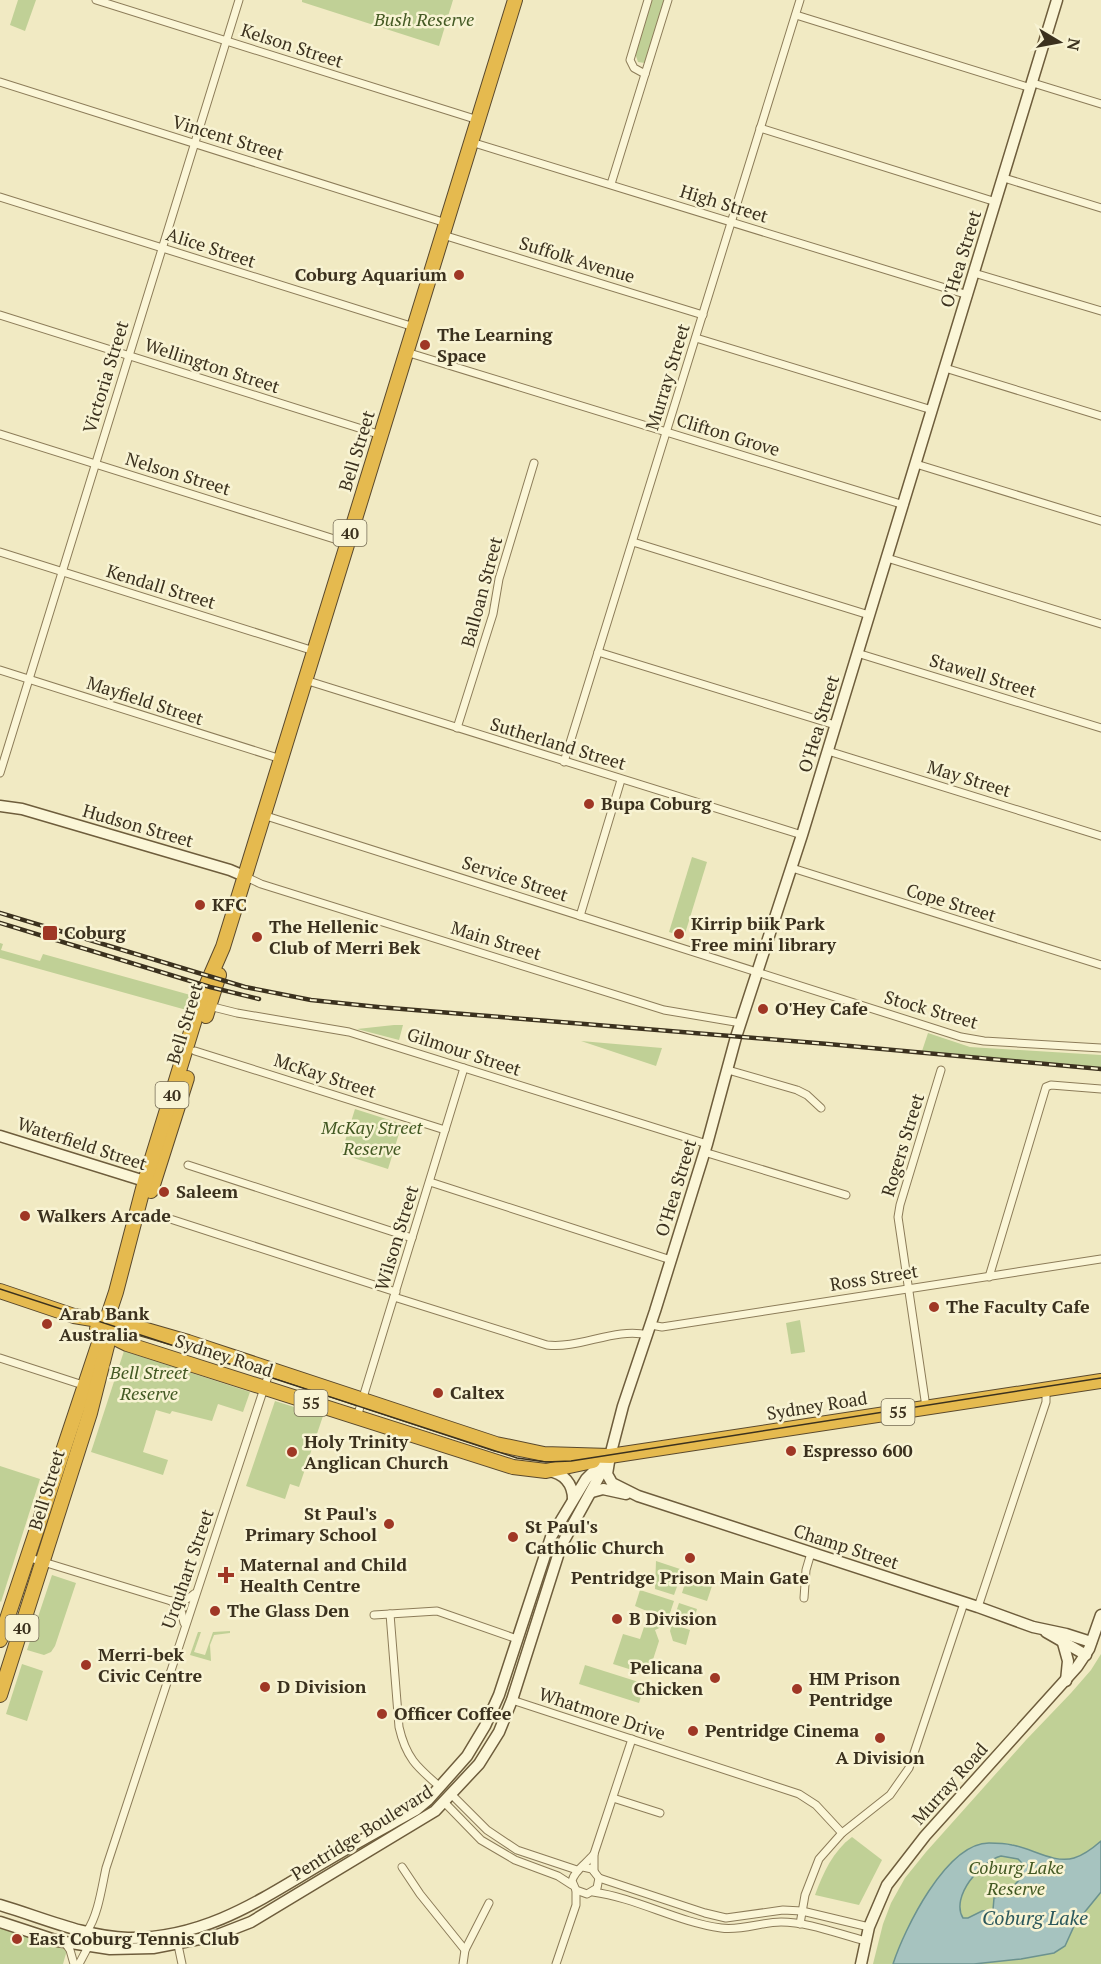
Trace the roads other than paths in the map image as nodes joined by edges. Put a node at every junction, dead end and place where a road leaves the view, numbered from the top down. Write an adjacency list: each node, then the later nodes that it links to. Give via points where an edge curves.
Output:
1 (96, 0): 9 (street, Kelson Street)
2 (239, 0): 9 (street, Victoria Street)
3 (515, 0): 14 (highway, Bell Street / 40)
4 (648, 0): 10 (street, via 630,60 634,68)
5 (668, 0): 10 (street)
6 (800, 0): 8 (street, Murray Street)
7 (1057, 0): 12 (street, O'Hea Street)
8 (796, 15): 12 (street); 15 (street, Murray Street)
9 (226, 41): 14 (street, Kelson Street); 17 (street, Victoria Street)
10 (645, 74): 19 (street)
11 (0, 82): 17 (street, Vincent Street)
12 (1032, 85): 13 (street); 18 (street, O'Hea Street)
13 (1101, 104)
14 (478, 120): 16 (highway, Bell Street / 40)
15 (760, 128): 21 (street); 23 (street, Murray Street)
16 (471, 142): 19 (street, High Street); 24 (highway, Bell Street / 40)
17 (194, 143): 24 (street, Vincent Street); 25 (street, Victoria Street)
18 (1004, 178): 21 (street, O'Hea Street); 22 (street)
19 (612, 184): 23 (street, High Street)
20 (0, 196): 25 (street, Alice Street)
21 (996, 202): 26 (street, O'Hea Street)
22 (1101, 208)
23 (732, 222): 27 (street, High Street); 30 (street, Murray Street)
24 (445, 229): 30 (street, Suffolk Avenue); 31 (highway, Bell Street / 40)
25 (162, 248): 31 (street, Alice Street); 34 (street, Victoria Street)
26 (974, 273): 27 (street, O'Hea Street); 28 (street)
27 (968, 294): 35 (street, O'Hea Street)
28 (1101, 311)
29 (0, 315): 34 (street, Wellington Street)
30 (703, 315): 32 (street, Murray Street)
31 (414, 327): 33 (highway, Bell Street / 40)
32 (696, 338): 36 (street); 38 (street, Murray Street)
33 (406, 352): 38 (street, Clifton Grove); 40 (highway, Bell Street / 40)
34 (128, 355): 40 (street, Wellington Street); 42 (street, Victoria Street)
35 (945, 368): 36 (street, O'Hea Street); 37 (street)
36 (932, 410): 43 (street, O'Hea Street)
37 (1101, 416)
38 (667, 432): 44 (street, Clifton Grove); 46 (street, Murray Street)
39 (0, 434): 42 (street, Nelson Street)
40 (381, 435): 47 (highway, Bell Street / 40)
41 (534, 463): 60 (street, Balloan Street)
42 (95, 464): 47 (street, Nelson Street); 50 (street, Victoria Street)
43 (916, 464): 44 (street, O'Hea Street); 45 (street)
44 (903, 505): 49 (street, O'Hea Street)
45 (1101, 520)
46 (633, 542): 51 (street); 54 (street, Murray Street)
47 (347, 543): 53 (highway, Bell Street / 40)
48 (0, 552): 50 (street, Kendall Street)
49 (887, 558): 51 (street, O'Hea Street); 52 (street)
50 (61, 572): 53 (street, Kendall Street); 57 (street, Victoria Street)
51 (869, 615): 55 (street, O'Hea Street)
52 (1101, 624)
53 (314, 651): 58 (highway, Bell Street / 40)
54 (598, 652): 59 (street); 64 (street, Murray Street)
55 (857, 653): 59 (street, O'Hea Street); 61 (street, Stawell Street)
56 (0, 670): 57 (street, Mayfield Street)
57 (28, 679): 63 (street, Mayfield Street); 65 (street, Victoria Street)
58 (305, 680): 60 (street, Sutherland Street); 63 (highway, Bell Street / 40)
59 (835, 725): 62 (street, O'Hea Street)
60 (457, 728): 64 (street, Sutherland Street)
61 (1101, 728)
62 (828, 750): 72 (street, O'Hea Street); 73 (street, May Street)
63 (281, 759): 71 (highway, Bell Street / 40)
64 (564, 762): 67 (street, Sutherland Street)
65 (1, 765): 66 (street, Victoria Street)
66 (0, 773)
67 (621, 780): 72 (street, Sutherland Street); 76 (street)
68 (0, 796): 70 (street, Hudson Street)
69 (0, 806): 70 (street, Hudson Street)
70 (22, 808): 75 (street, Hudson Street)
71 (263, 815): 75 (highway, Bell Street / 40); 76 (street, Service Street)
72 (802, 835): 74 (street, O'Hea Street)
73 (1101, 836)
74 (792, 868): 78 (street, Cope Street); 79 (street, O'Hea Street)
75 (244, 876): 77 (highway, Bell Street / 40); 81 (street, Main Street, via 664,1010)
76 (580, 915): 79 (street, Service Street)
77 (223, 946): 80 (highway, Bell Street / 40); 94 (highway, Bell Street / 40, via 203,993)
78 (1101, 965)
79 (758, 972): 81 (street, O'Hea Street); 82 (street, Stock Street, via 973,1039)
80 (209, 1006): 83 (highway, Bell Street / 40); 84 (street, Gilmour Street, via 349,1032)
81 (741, 1023): 85 (street, O'Hea Street)
82 (1101, 1048)
83 (195, 1051): 89 (street, McKay Street); 94 (highway, Bell Street / 40)
84 (464, 1068): 89 (street, Wilson Street); 91 (street, Gilmour Street)
85 (728, 1070): 88 (street, via 797,1090); 91 (street, O'Hea Street)
86 (941, 1070): 101 (street, Rogers Street, via 899,1211)
87 (1101, 1089): 100 (street, via 1048,1085 1045,1090)
88 (821, 1107)
89 (445, 1130): 93 (street, Wilson Street)
90 (0, 1136): 94 (street, Waterfield Street)
91 (706, 1148): 95 (street, Gilmour Street); 99 (street, O'Hea Street)
92 (188, 1166): 97 (street)
93 (430, 1182): 97 (street, Wilson Street); 99 (street)
94 (149, 1183): 104 (highway, Bell Street / 40)
95 (846, 1195)
96 (161, 1215): 103 (street, Ross Street)
97 (412, 1238): 103 (street, Wilson Street)
98 (1101, 1258): 100 (street, Ross Street)
99 (671, 1260): 105 (street, O'Hea Street)
100 (989, 1277): 101 (street, Ross Street)
101 (909, 1288): 105 (street, Ross Street); 113 (street, Rogers Street)
102 (0, 1291): 104 (highway, Sydney Road / 55)
103 (395, 1294): 105 (street, Ross Street, via 547,1345); 112 (street, Wilson Street)
104 (108, 1328): 107 (highway, Sydney Road / 55, via 188,1342); 109 (highway, Bell Street / 40); 110 (highway, Sydney Road / 55)
105 (649, 1330): 115 (street, O'Hea Street)
106 (0, 1358): 109 (street)
107 (270, 1370): 110 (street, Urquhart Street); 112 (highway, Sydney Road / 55)
108 (1101, 1381): 111 (highway, Sydney Road / 55)
109 (91, 1387): 117 (highway, Bell Street / 40)
110 (265, 1388): 114 (highway, Sydney Road / 55); 124 (street, Urquhart Street)
111 (1046, 1389): 113 (highway, Sydney Road / 55); 128 (street, via 1046,1402)
112 (362, 1400): 114 (street, Wilson Street); 115 (highway, Sydney Road / 55, via 528,1452)
113 (926, 1407): 115 (highway, Sydney Road / 55)
114 (357, 1418): 116 (highway, Sydney Road / 55, via 513,1467)
115 (610, 1456): 116 (highway, Sydney Road / 55); 118 (street, Pentridge Boulevard); 119 (street, Champ Street, via 610,1481); 120 (street, Pentridge Boulevard, via 591,1473)
116 (546, 1471): 120 (street, via 566,1479)
117 (60, 1483): 122 (highway, Bell Street / 40); 123 (highway, Bell Street / 40)
118 (592, 1492): 119 (street, Champ Street, via 603,1489); 142 (street, Pentridge Boulevard, via 561,1546)
119 (638, 1496): 121 (street, Champ Street)
120 (573, 1499): 134 (street, Pentridge Boulevard, via 547,1549)
121 (811, 1553): 125 (street); 127 (street, Champ Street)
122 (27, 1557): 123 (street); 135 (highway, Bell Street / 40)
123 (44, 1562): 126 (street); 140 (highway, Bell Street / 40)
124 (196, 1592): 126 (street, via 190,1599); 132 (street, Urquhart Street)
125 (804, 1598)
126 (171, 1601): 132 (street, via 181,1610)
127 (964, 1603): 128 (street, Champ Street); 148 (street, via 909,1768 890,1795)
128 (978, 1607): 133 (street, Champ Street)
129 (390, 1614): 130 (street); 134 (street, via 436,1611); 144 (street, via 403,1744 409,1758)
130 (374, 1615)
131 (1101, 1616): 136 (street, Murray Road)
132 (184, 1627): 166 (street, Urquhart Street)
133 (1043, 1630): 136 (street, Champ Street); 137 (street, Champ Street)
134 (517, 1639): 141 (street, Pentridge Boulevard)
135 (0, 1640)
136 (1091, 1642): 138 (street, Murray Road)
137 (1064, 1643): 138 (street, Champ Street); 139 (street, via 1068,1661)
138 (1086, 1655): 139 (street, Murray Road)
139 (1066, 1681): 165 (street, Murray Road, via 925,1836 887,1886)
140 (0, 1695)
141 (499, 1695): 142 (street); 144 (street, Pentridge Boulevard, via 467,1756)
142 (512, 1700): 143 (street, Whatmore Drive); 145 (street, Pentridge Boulevard, via 499,1732 479,1764)
143 (632, 1739): 146 (street); 148 (street, Whatmore Drive, via 799,1794 816,1805)
144 (440, 1787): 145 (street); 150 (street, Pentridge Boulevard, via 416,1810)
145 (448, 1798): 151 (street, Pentridge Boulevard, via 435,1811); 153 (street, via 518,1850); 156 (street, via 481,1840 515,1860 558,1876)
146 (613, 1798): 147 (street); 149 (street)
147 (660, 1813)
148 (842, 1833): 161 (street, via 819,1859)
149 (594, 1854): 153 (street); 154 (street)
150 (336, 1855): 151 (street); 164 (street, Pentridge Boulevard)
151 (343, 1866): 167 (street, Pentridge Boulevard, via 251,1922)
152 (402, 1867): 172 (street)
153 (580, 1869): 154 (street); 156 (street, via 573,1876)
154 (594, 1871): 155 (street)
155 (599, 1878): 157 (street, via 597,1888); 161 (street, via 726,1917)
156 (574, 1888): 157 (street); 160 (street)
157 (590, 1893): 160 (street); 163 (street, via 611,1895 722,1928)
158 (489, 1903): 172 (street)
159 (0, 1905): 166 (street, Pentridge Boulevard)
160 (576, 1905): 177 (street)
161 (802, 1911): 163 (street); 165 (street)
162 (0, 1922): 170 (street, Pentridge Boulevard)
163 (800, 1924): 169 (street)
164 (210, 1925): 167 (street); 168 (street, Pentridge Boulevard)
165 (869, 1927): 169 (street, Murray Road)
166 (87, 1931): 168 (street, Pentridge Boulevard, via 127,1938); 170 (street, Urquhart Street)
167 (215, 1936): 168 (street, Pentridge Boulevard)
168 (177, 1939): 171 (street, Pentridge Boulevard, via 128,1949); 175 (street)
169 (866, 1941): 178 (street, Murray Road)
170 (69, 1943): 171 (street, Pentridge Boulevard); 173 (street)
171 (88, 1947): 174 (street)
172 (465, 1950): 176 (street)
173 (74, 1964)
174 (79, 1964)
175 (182, 1964)
176 (463, 1964)
177 (556, 1964)
178 (861, 1964)

